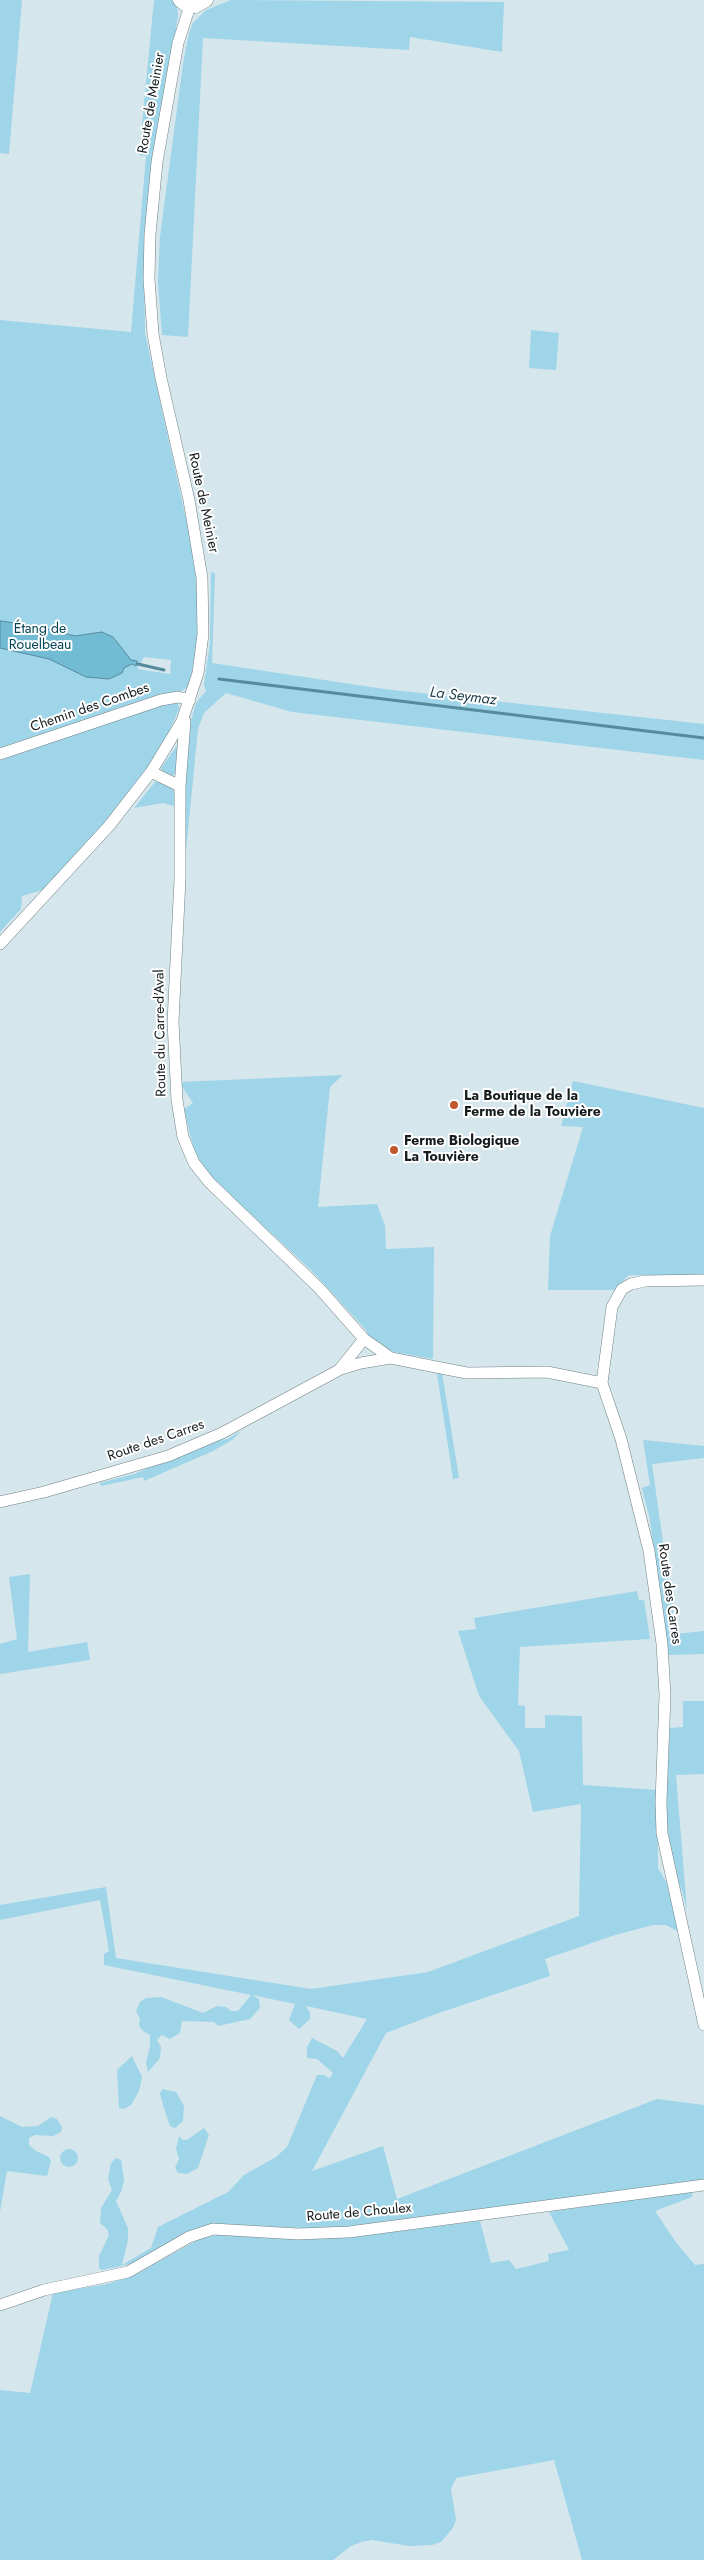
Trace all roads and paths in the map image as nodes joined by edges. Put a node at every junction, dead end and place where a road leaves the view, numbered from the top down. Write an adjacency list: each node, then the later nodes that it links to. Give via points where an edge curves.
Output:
1 (206, 0): 2 (main road, via 199,5)
2 (185, 3): 3 (street, Route de Meinier, via 157,162 149,279 153,334 189,500 202,578 204,634)
3 (190, 700): 4 (street, Route de Meinier); 5 (street, Chemin des Combes, via 178,697 161,700)
4 (185, 715): 6 (street, Route de Meinier); 7 (street, Route du Carre-d'Aval)
5 (0, 754)
6 (151, 772): 7 (street); 8 (street, Route de Meinier, via 109,826)
7 (180, 786): 10 (street, Route du Carre-d'Aval, via 180,879 173,1031 177,1100 185,1146 209,1182 319,1288)
8 (0, 944)
9 (704, 1280): 13 (street, via 645,1281 622,1290 612,1307)
10 (364, 1339): 11 (street, Route des Carres); 12 (street, Route des Carres)
11 (391, 1358): 12 (street, Route des Carres); 13 (street, Route des Carres, via 467,1372 546,1372)
12 (340, 1370): 14 (street, Route des Carres, via 192,1446 44,1492)
13 (602, 1383): 15 (street, Route des Carres, via 621,1439 649,1551 662,1644 665,1695 662,1833)
14 (0, 1502)
15 (704, 2025)
16 (704, 2186): 17 (street, Route de Choulex, via 349,2232 298,2234 213,2229 189,2237 128,2272 44,2290)
17 (0, 2305)

